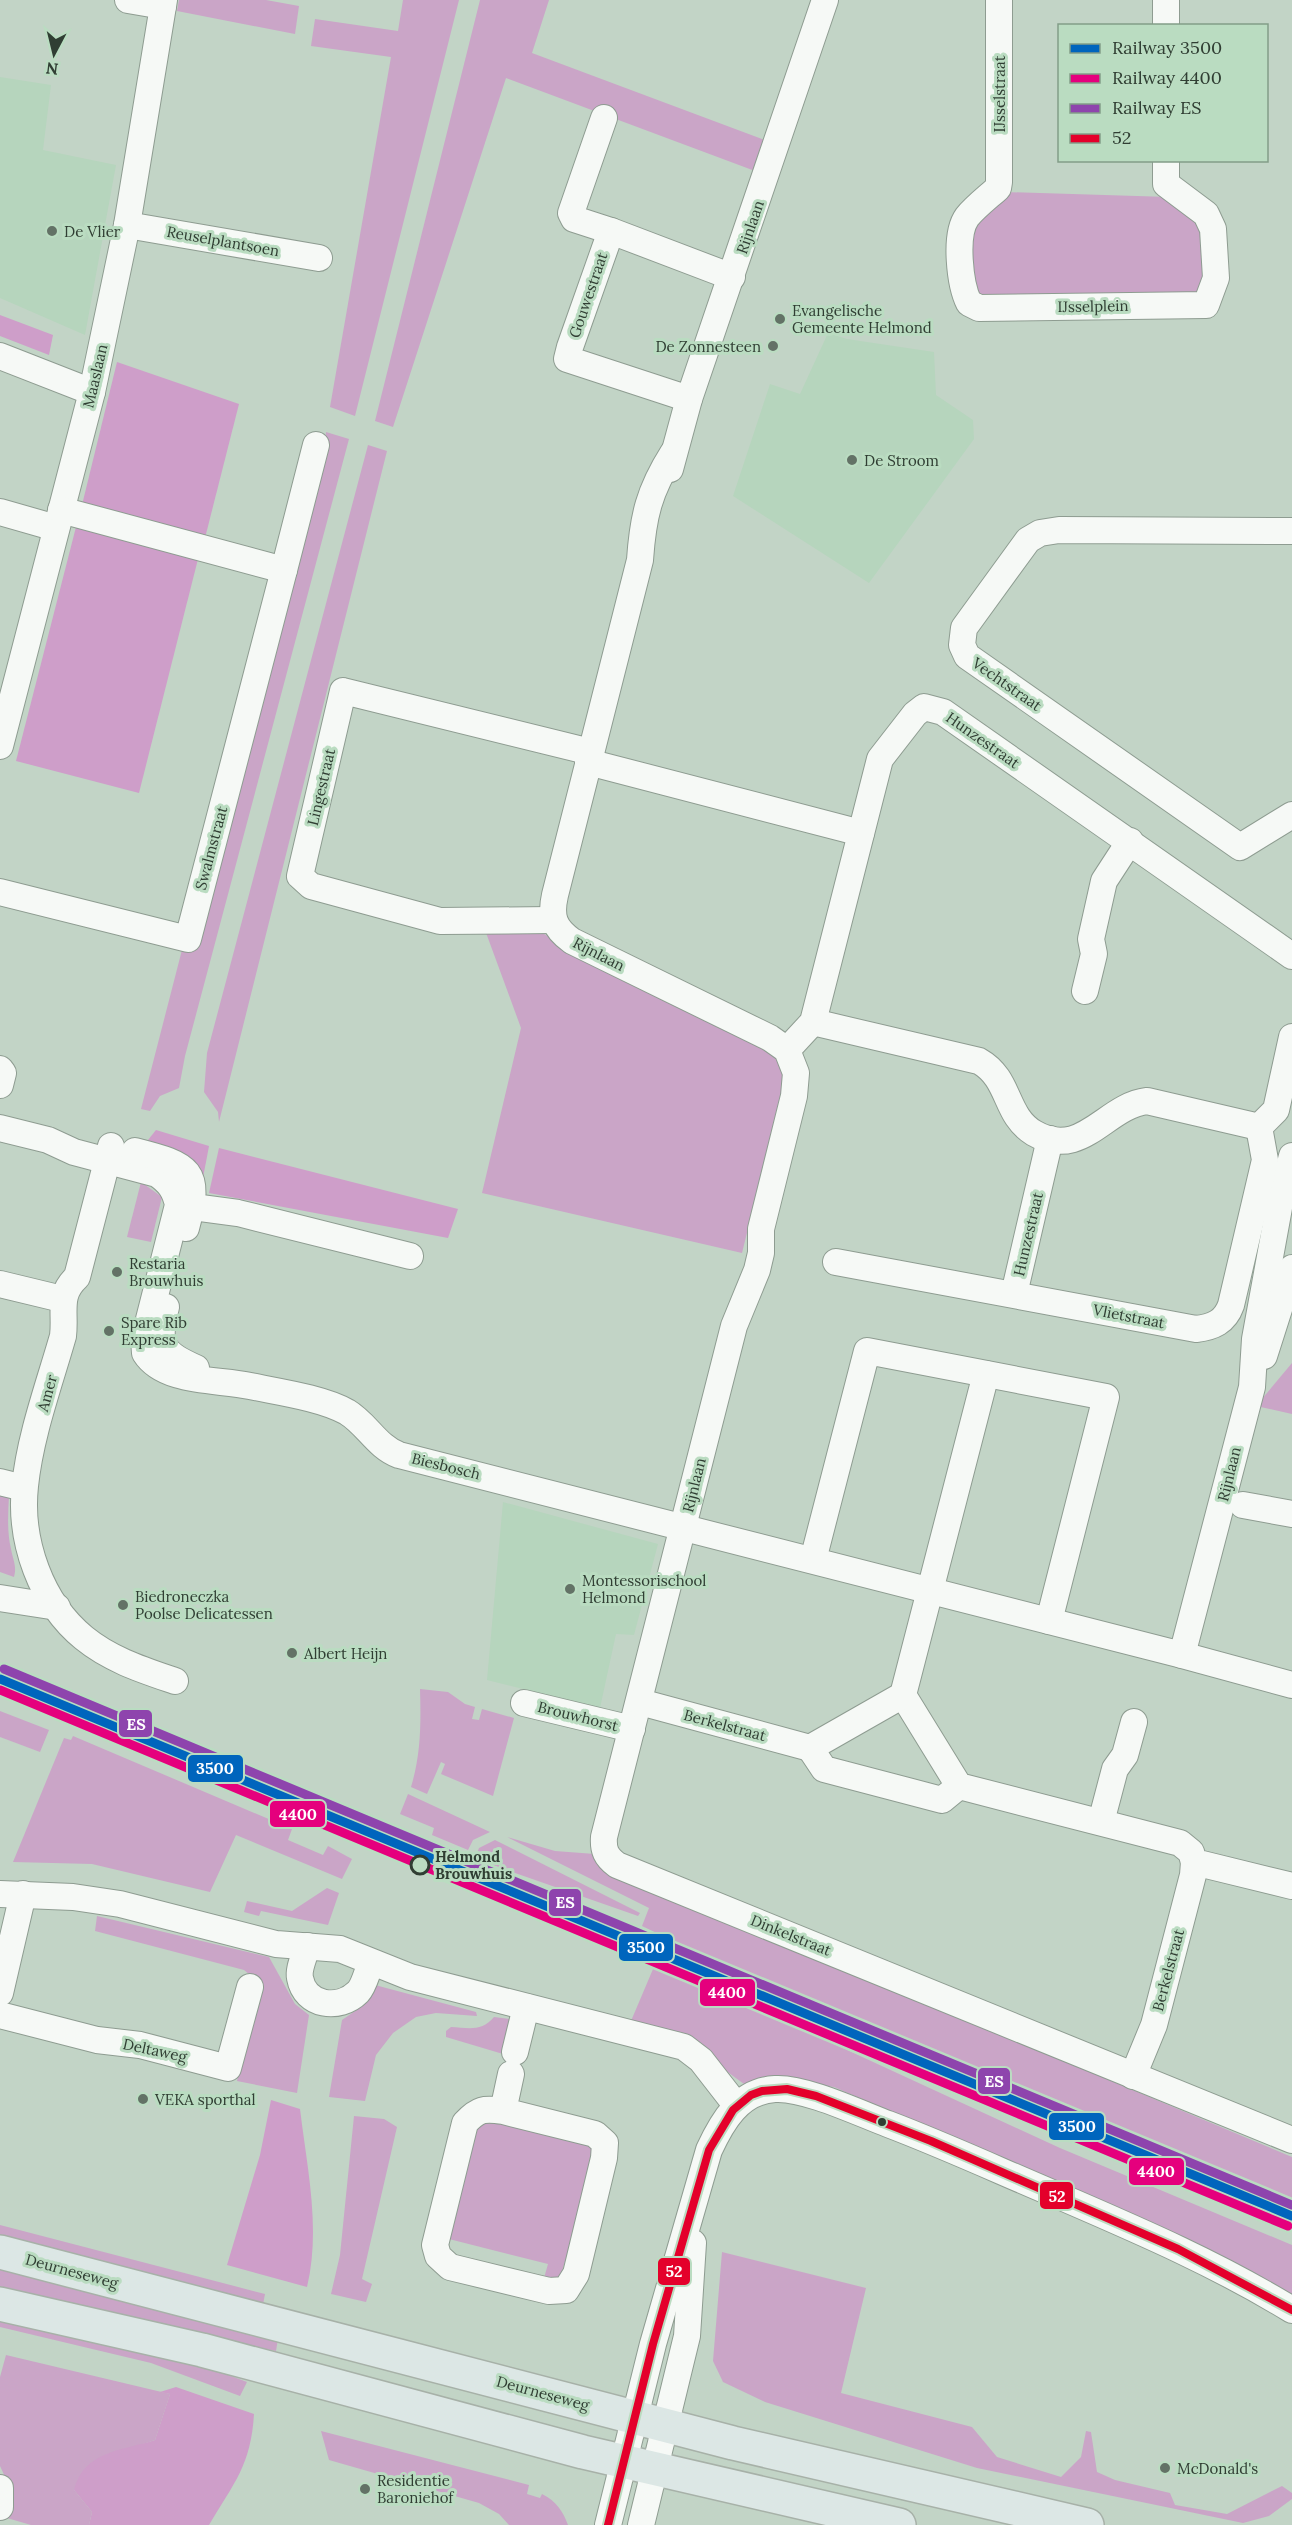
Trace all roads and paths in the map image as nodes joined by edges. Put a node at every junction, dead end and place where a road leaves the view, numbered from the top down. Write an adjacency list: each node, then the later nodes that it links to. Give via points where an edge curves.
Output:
1 (128, 0): 5 (street)
2 (825, 0): 13 (street, Rijnlaan)
3 (999, 0): 9 (street, IJsselstraat)
4 (1166, 0): 6 (street)
5 (163, 3): 10 (street, Maaslaan)
6 (1166, 24)
7 (604, 118): 11 (street, via 571,213 574,219)
8 (1166, 172): 9 (street, IJsselplein, via 1206,214 1213,229 1216,278 1206,305 979,308 969,303 962,289 960,232 967,218)
9 (998, 188)
10 (127, 225): 12 (street, Reuselplantsoen); 15 (street, Maaslaan)
11 (611, 231): 13 (street); 16 (street, Gouwestraat, via 567,359)
12 (319, 258)
13 (732, 277): 16 (street, Rijnlaan)
14 (0, 357): 15 (street)
15 (92, 392): 19 (street, Maaslaan)
16 (689, 399): 24 (street, Rijnlaan, via 664,503 640,560)
17 (316, 445): 21 (street, Swalmstraat)
18 (0, 512): 19 (street)
19 (58, 519): 21 (street); 22 (street, Maaslaan)
20 (1292, 531): 25 (street, Vechtstraat, via 1040,533 1029,540 964,628 962,645 967,656 1240,847)
21 (284, 570): 28 (street, Swalmstraat, via 188,939)
22 (9, 674): 23 (street, Maaslaan)
23 (0, 746)
24 (590, 757): 26 (street); 29 (street, Rijnlaan); 29 (street, Lingestraat, via 344,691 300,876 311,886 440,921)
25 (1292, 815)
26 (861, 833): 27 (street, Hunzestraat, via 880,759 924,707 943,712); 32 (street, Hunzestraat)
27 (1130, 842): 30 (street, Hunzestraat); 31 (street, via 1104,881)
28 (0, 892)
29 (552, 920): 34 (street, Rijnlaan, via 560,933 572,941 770,1038)
30 (1292, 956)
31 (1085, 991)
32 (813, 1022): 34 (street, Hunzestraat); 39 (street, via 979,1061 1004,1085 1020,1122)
33 (1292, 1037): 37 (street, via 1276,1110)
34 (787, 1050): 54 (street, Rijnlaan, via 796,1072 794,1096 761,1229 761,1253 750,1292 738,1313)
35 (0, 1069): 36 (street)
36 (0, 1085)
37 (1259, 1127): 39 (street, via 1147,1101 1118,1110 1085,1136); 47 (street, Vlietstraat, via 1265,1160 1231,1305 1216,1325 1196,1329)
38 (0, 1128): 40 (street, via 48,1140 74,1152)
39 (1050, 1139): 47 (street, Hunzestraat)
40 (109, 1154): 42 (street, via 157,1174); 48 (street, via 77,1277)
41 (1292, 1156): 50 (street, Rijnlaan, via 1255,1338)
42 (185, 1206): 43 (street, via 238,1213); 54 (street, Biesbosch, via 162,1324 163,1342 170,1357 222,1380 344,1410 363,1422 387,1450 399,1455)
43 (410, 1256)
44 (836, 1262): 47 (street, Vlietstraat)
45 (1292, 1268): 50 (street)
46 (0, 1284): 48 (street)
47 (1014, 1294)
48 (63, 1299): 51 (street, Amer, via 63,1336 31,1451)
49 (986, 1374): 55 (street, via 867,1351); 56 (street); 59 (street, via 1106,1397)
50 (1252, 1387): 60 (street, Rijnlaan)
51 (12, 1485): 58 (street, Amer, via 35,1572)
52 (1243, 1505): 53 (street)
53 (1292, 1515)
54 (684, 1527): 55 (street, Rijnlaan); 65 (street, Dinkelstraat)
55 (813, 1560): 56 (street, Rijnlaan)
56 (931, 1592): 59 (street, Rijnlaan); 63 (street)
57 (0, 1598): 58 (street)
58 (57, 1607): 61 (street, Amer, via 84,1638 124,1663)
59 (1049, 1621): 60 (street, Rijnlaan)
60 (1182, 1655): 62 (street)
61 (175, 1681)
62 (1292, 1685)
63 (903, 1695): 68 (street); 69 (street)
64 (524, 1702): 67 (street, Brouwhorst)
65 (639, 1702): 67 (street, Dinkelstraat); 68 (street, Berkelstraat)
66 (1134, 1722): 70 (street, via 1125,1755 1115,1769)
67 (632, 1730): 80 (street, Dinkelstraat, via 604,1837 603,1849 609,1860)
68 (810, 1748): 69 (street, via 824,1769 873,1784 942,1800)
69 (959, 1786): 70 (street)
70 (1101, 1822): 71 (street, via 1180,1843 1191,1852)
71 (1194, 1862): 72 (street); 80 (street, Berkelstraat, via 1154,2025)
72 (1292, 1886)
73 (12, 1894): 74 (street, via 120,1904 276,1944); 77 (street)
74 (307, 1946): 75 (street, via 340,1949); 75 (street, via 299,1976 303,1988 324,2004 345,2002 359,1991)
75 (371, 1963): 78 (street)
76 (250, 1987): 79 (street, Deltaweg, via 228,2068 140,2044 97,2040)
77 (0, 1993)
78 (525, 2007): 81 (street, via 684,2047 701,2060); 82 (street)
79 (0, 2015)
80 (1133, 2076): 83 (street, Dinkelstraat)
81 (736, 2105): 84 (street, via 709,2150); 87 (street, via 776,2089 822,2098 1156,2237 1235,2275)
82 (503, 2111): 82 (street, via 477,2110 465,2123 435,2245 438,2256 450,2267 549,2291 566,2290 576,2274 604,2158 604,2143 596,2134)
83 (1292, 2140)
84 (696, 2198): 88 (street); 89 (street, via 687,2336)
85 (0, 2252): 88 (main road, Deurneseweg)
86 (0, 2304): 90 (main road, via 202,2350)
87 (1292, 2310)
88 (635, 2417): 89 (main road, Deurneseweg); 90 (street)
89 (667, 2425): 91 (street); 97 (main road, Deurneseweg)
90 (624, 2462): 91 (main road); 94 (street)
91 (655, 2469): 95 (street); 96 (main road)
92 (0, 2488): 93 (street)
93 (0, 2507)
94 (608, 2525)
95 (641, 2525)
96 (899, 2525)
97 (1088, 2525)

